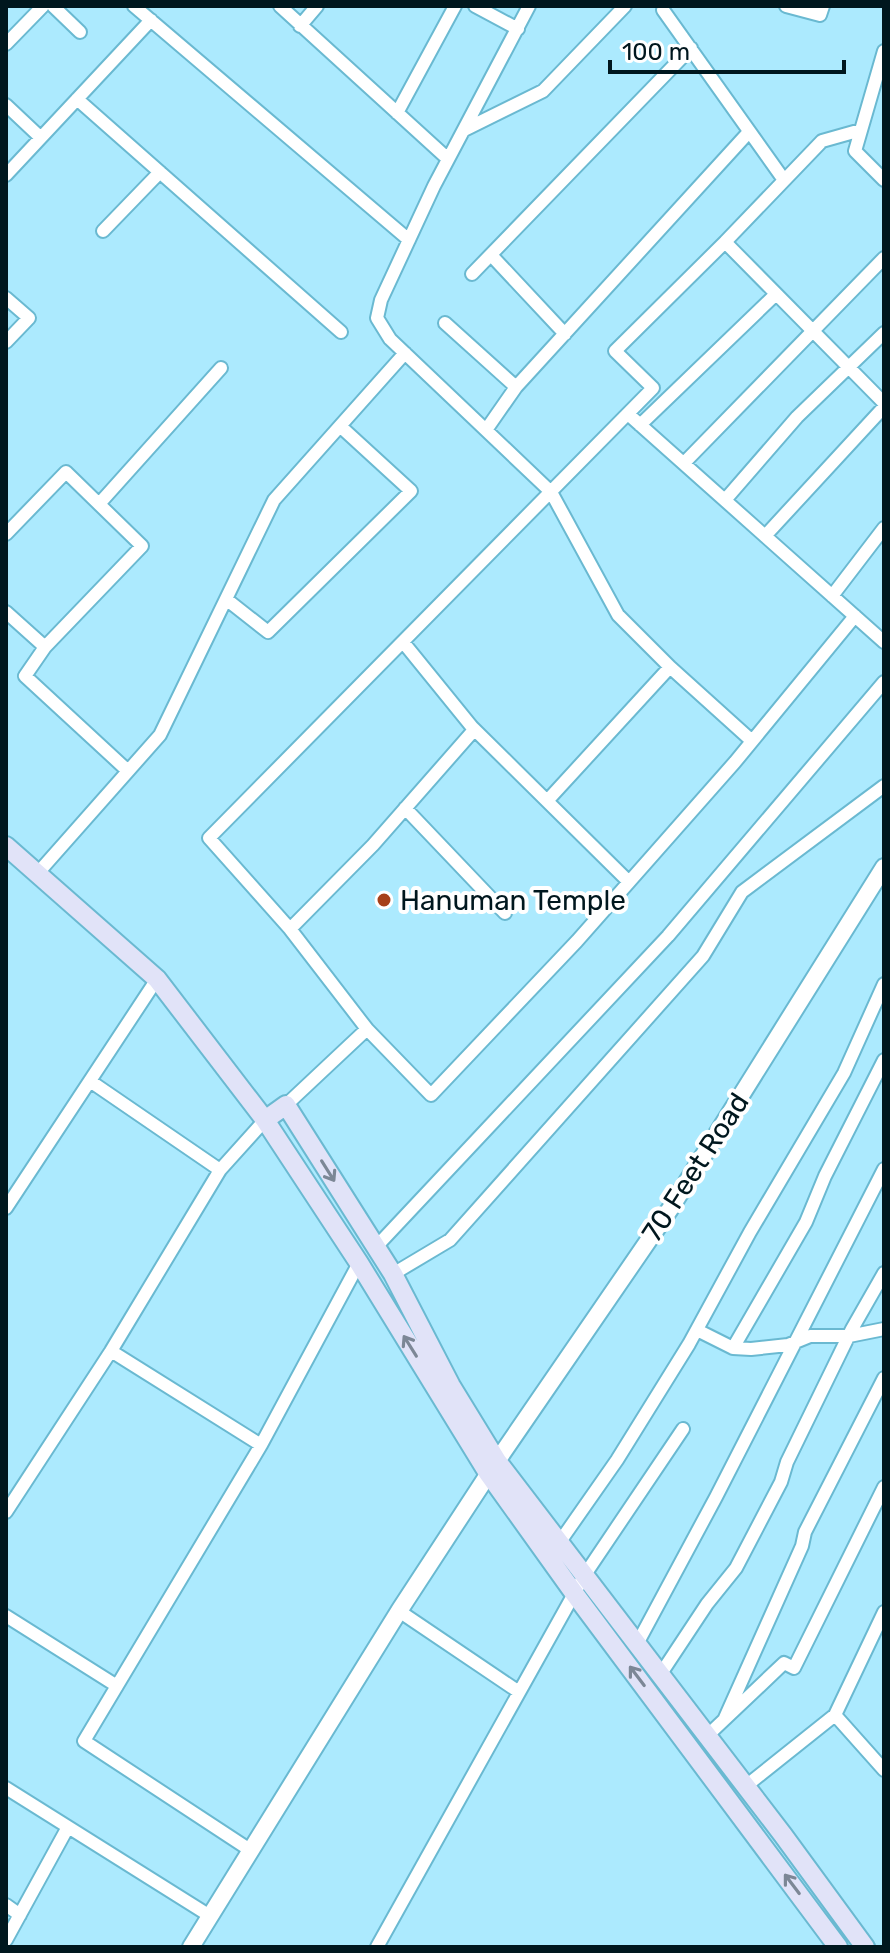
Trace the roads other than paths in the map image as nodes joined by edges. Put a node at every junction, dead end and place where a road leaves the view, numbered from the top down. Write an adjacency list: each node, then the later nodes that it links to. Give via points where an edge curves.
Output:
1 (43, 6): 17 (street)
2 (53, 6): 16 (street)
3 (134, 6): 13 (street)
4 (280, 6): 14 (street)
5 (317, 6): 14 (street)
6 (455, 6): 22 (street)
7 (475, 6): 15 (street)
8 (529, 6): 15 (street)
9 (625, 6): 23 (street, via 543,91)
10 (786, 6): 11 (street, via 820,15)
11 (823, 6)
12 (663, 10): 18 (street)
13 (151, 20): 20 (street); 33 (street)
14 (300, 26): 22 (street)
15 (518, 29): 23 (street)
16 (80, 32)
17 (6, 44)
18 (691, 48): 25 (street); 35 (street)
19 (884, 51): 24 (street)
20 (77, 99): 26 (street); 28 (street)
21 (6, 105): 26 (street)
22 (397, 113): 27 (street)
23 (464, 130): 27 (street)
24 (861, 130): 30 (street, via 822,141); 31 (street, via 855,151)
25 (748, 133): 30 (street); 44 (street)
26 (40, 137): 29 (street)
27 (448, 159): 33 (street)
28 (160, 172): 32 (street); 42 (street)
29 (6, 175)
30 (784, 180): 34 (street)
31 (884, 180)
32 (103, 231)
33 (409, 240): 46 (street, via 377,318)
34 (725, 242): 38 (street); 51 (street, via 615,351 653,388)
35 (491, 255): 37 (street); 44 (street)
36 (884, 258): 41 (street)
37 (472, 274)
38 (776, 294): 41 (street); 52 (street)
39 (6, 298): 45 (street, via 29,318)
40 (445, 323): 49 (street)
41 (813, 331): 48 (street); 55 (street)
42 (341, 332)
43 (884, 333): 48 (street)
44 (565, 334): 49 (street)
45 (6, 342)
46 (405, 353): 53 (street); 54 (street)
47 (221, 368): 58 (street)
48 (850, 368): 50 (street); 57 (street, via 797,417)
49 (516, 387): 54 (street)
50 (884, 405): 61 (street)
51 (628, 414): 52 (street); 56 (street)
52 (640, 425): 55 (street)
53 (340, 426): 63 (street, via 274,500); 63 (street, via 411,491 268,632)
54 (486, 430): 56 (street)
55 (684, 463): 57 (street)
56 (551, 492): 66 (street); 69 (street, via 618,615)
57 (725, 500): 61 (street)
58 (99, 504): 60 (street, via 66,472); 68 (street, via 142,546)
59 (884, 528): 62 (street)
60 (6, 534)
61 (765, 536): 62 (street)
62 (832, 596): 65 (street)
63 (226, 599): 73 (street, via 160,735)
64 (6, 612): 68 (street)
65 (855, 616): 67 (street); 72 (street)
66 (403, 642): 71 (street); 82 (street, via 209,838)
67 (884, 642)
68 (45, 647): 73 (street, via 25,676)
69 (670, 667): 72 (street); 75 (street)
70 (884, 682): 93 (street, via 668,936)
71 (474, 730): 75 (street); 76 (street)
72 (752, 741): 80 (street)
73 (128, 771): 79 (street)
74 (884, 786): 96 (street, via 742,892 703,956 450,1240)
75 (547, 801): 80 (street)
76 (405, 808): 81 (street); 82 (street)
77 (6, 846): 79 (main road)
78 (884, 867): 106 (street, 70 Feet Road, via 670,1209)
79 (37, 874): 83 (main road)
80 (629, 882): 85 (street, via 431,1095)
81 (505, 913)
82 (290, 929): 85 (street)
83 (157, 979): 87 (street); 89 (main road)
84 (884, 984): 98 (street, via 844,1073)
85 (367, 1029): 88 (street)
86 (884, 1060): 101 (street, via 806,1222)
87 (90, 1081): 91 (street); 92 (street)
88 (286, 1105): 89 (main road); 93 (main road, one-way to 93)
89 (265, 1120): 91 (street); 94 (main road)
90 (884, 1169): 100 (street)
91 (220, 1170): 102 (street)
92 (6, 1208)
93 (376, 1247): 96 (main road)
94 (359, 1263): 105 (street); 106 (main road, one-way to 94)
95 (884, 1273): 99 (street)
96 (393, 1274): 106 (main road)
97 (884, 1329): 99 (street)
98 (697, 1330): 101 (street); 109 (street)
99 (849, 1336): 100 (street, via 810,1336); 116 (street, via 736,1568)
100 (795, 1342): 101 (street); 115 (street)
101 (733, 1348)
102 (111, 1351): 105 (street); 108 (street)
103 (884, 1378): 120 (street, via 805,1532)
104 (683, 1429): 110 (street)
105 (261, 1445): 117 (street)
106 (493, 1467): 109 (main road); 111 (main road); 112 (street, 70 Feet Road)
107 (884, 1487): 120 (street, via 794,1668 784,1663)
108 (7, 1509)
109 (559, 1543): 110 (main road)
110 (584, 1576): 111 (street); 115 (main road)
111 (574, 1593): 118 (street); 133 (main road, one-way to 111)
112 (399, 1611): 118 (street); 126 (street, 70 Feet Road)
113 (884, 1612): 119 (street)
114 (6, 1616): 117 (street)
115 (637, 1644): 116 (main road)
116 (660, 1675): 121 (main road)
117 (117, 1686): 126 (street, via 84,1741)
118 (519, 1692): 132 (street)
119 (835, 1715): 122 (street); 123 (street)
120 (725, 1718): 121 (street)
121 (707, 1736): 123 (main road)
122 (884, 1770)
123 (746, 1786): 134 (main road)
124 (6, 1788): 125 (street)
125 (68, 1827): 128 (street); 129 (street)
126 (250, 1850): 129 (street, 70 Feet Road)
127 (6, 1905): 128 (street)
128 (20, 1915): 130 (street)
129 (210, 1916): 131 (street, 70 Feet Road)
130 (6, 1940)
131 (191, 1947)
132 (377, 1947)
133 (838, 1947)
134 (865, 1947)

